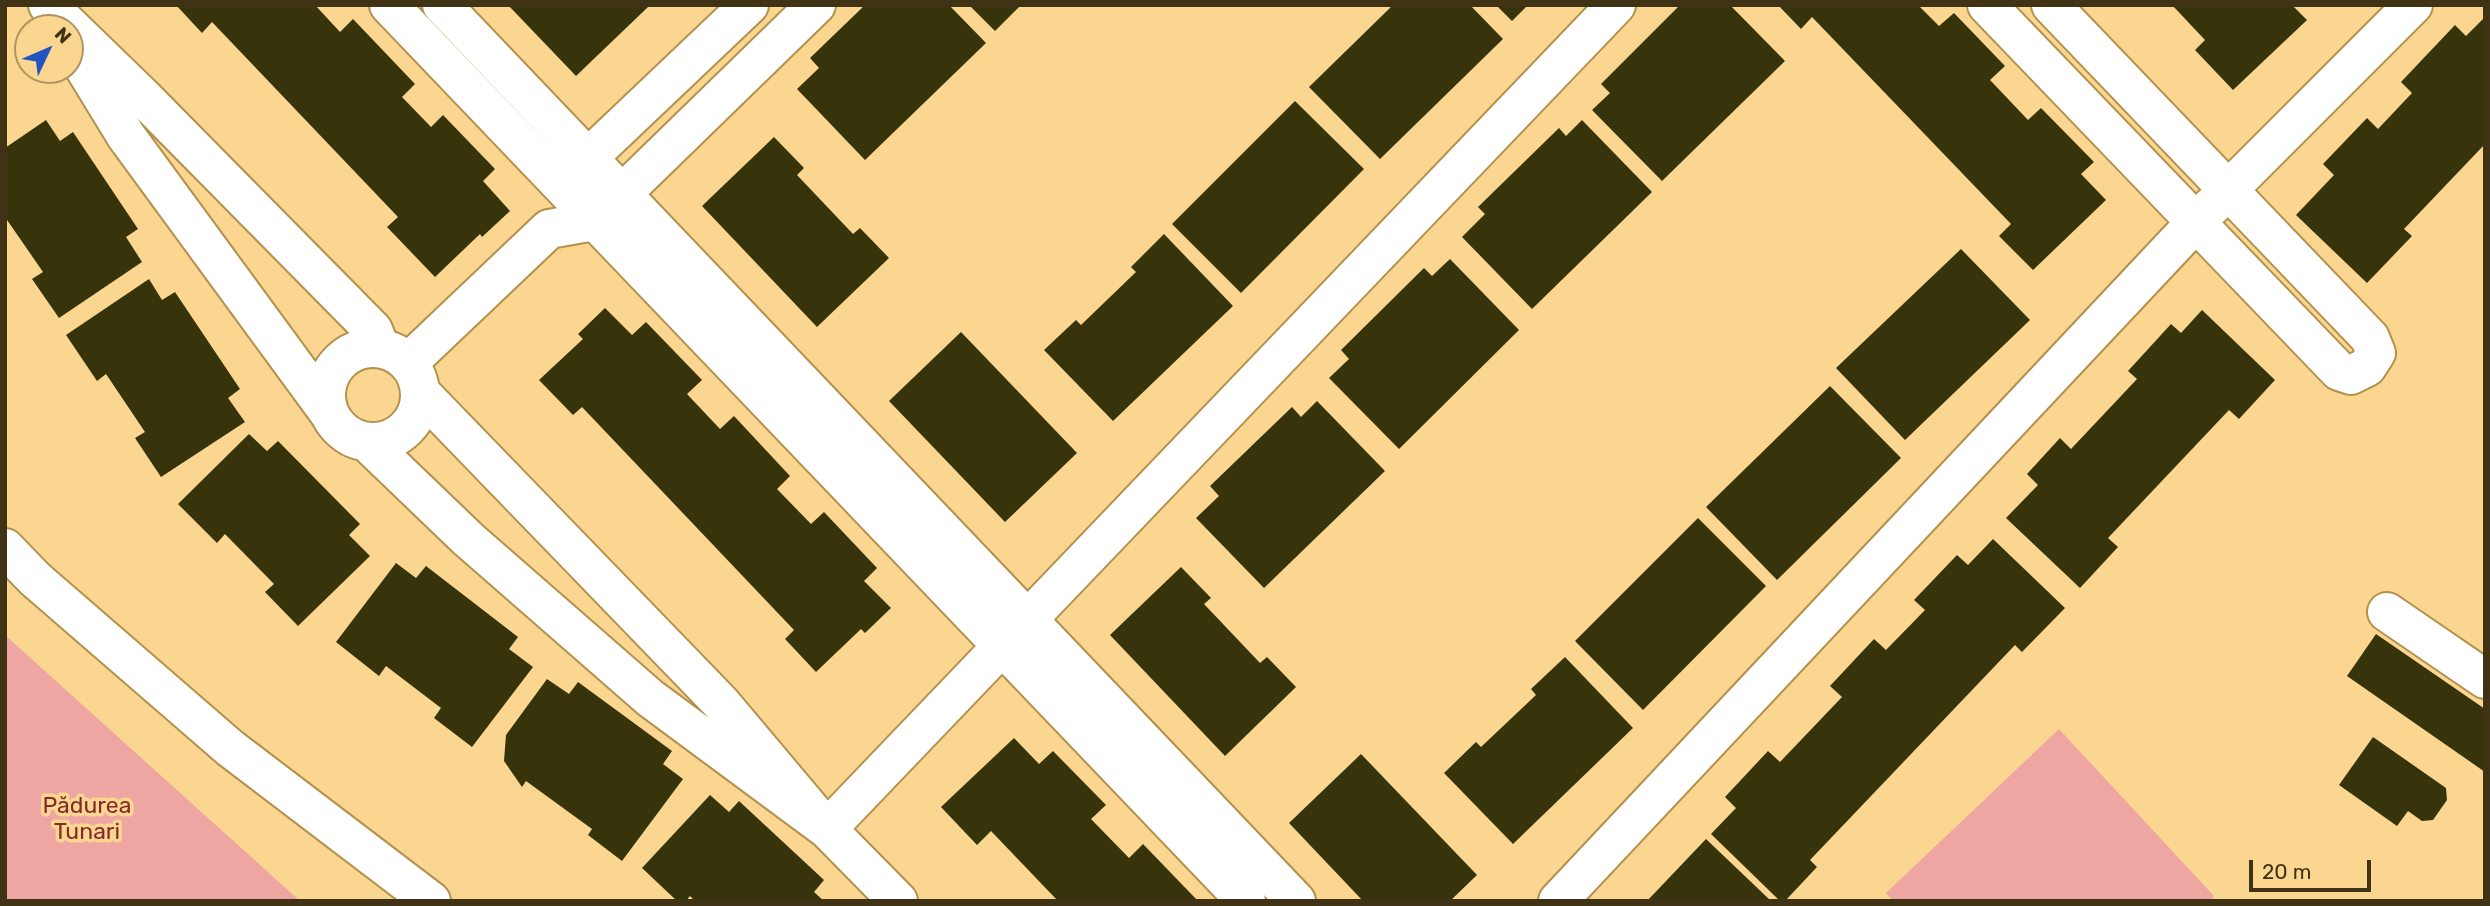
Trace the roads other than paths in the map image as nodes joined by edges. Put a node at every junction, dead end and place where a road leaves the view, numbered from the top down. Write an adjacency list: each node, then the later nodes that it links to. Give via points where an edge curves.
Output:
1 (47, 5): 18 (street, via 373,330)
2 (389, 5): 12 (street)
3 (442, 5): 11 (street)
4 (749, 5): 11 (street)
5 (816, 5): 14 (street)
6 (1616, 5): 23 (street)
7 (1987, 5): 16 (street)
8 (2051, 5): 13 (street)
9 (2398, 10): 13 (street)
10 (84, 68): 19 (street, via 125,136)
11 (587, 158): 12 (street); 14 (street)
12 (560, 186): 15 (street); 17 (street)
13 (2227, 190): 16 (street); 16 (street, via 2370,338 2376,353 2367,367 2351,375 2339,371)
14 (622, 192): 15 (street); 23 (street)
15 (594, 221): 17 (street); 23 (street)
16 (2195, 223): 30 (street)
17 (549, 229): 18 (street)
18 (403, 367): 19 (street, via 363,348 348,354 335,365 328,380); 20 (street, via 419,409 405,430 384,442); 25 (street, via 721,703)
19 (329, 413): 20 (street, via 351,437)
20 (367, 442): 25 (street, via 468,539 650,698)
21 (5, 548): 26 (street, via 230,748)
22 (2387, 612): 24 (street)
23 (1015, 632): 25 (street); 28 (street); 29 (street)
24 (2485, 679)
25 (827, 829): 27 (street)
26 (431, 901)
27 (898, 901)
28 (1246, 901)
29 (1296, 901)
30 (1558, 901)

